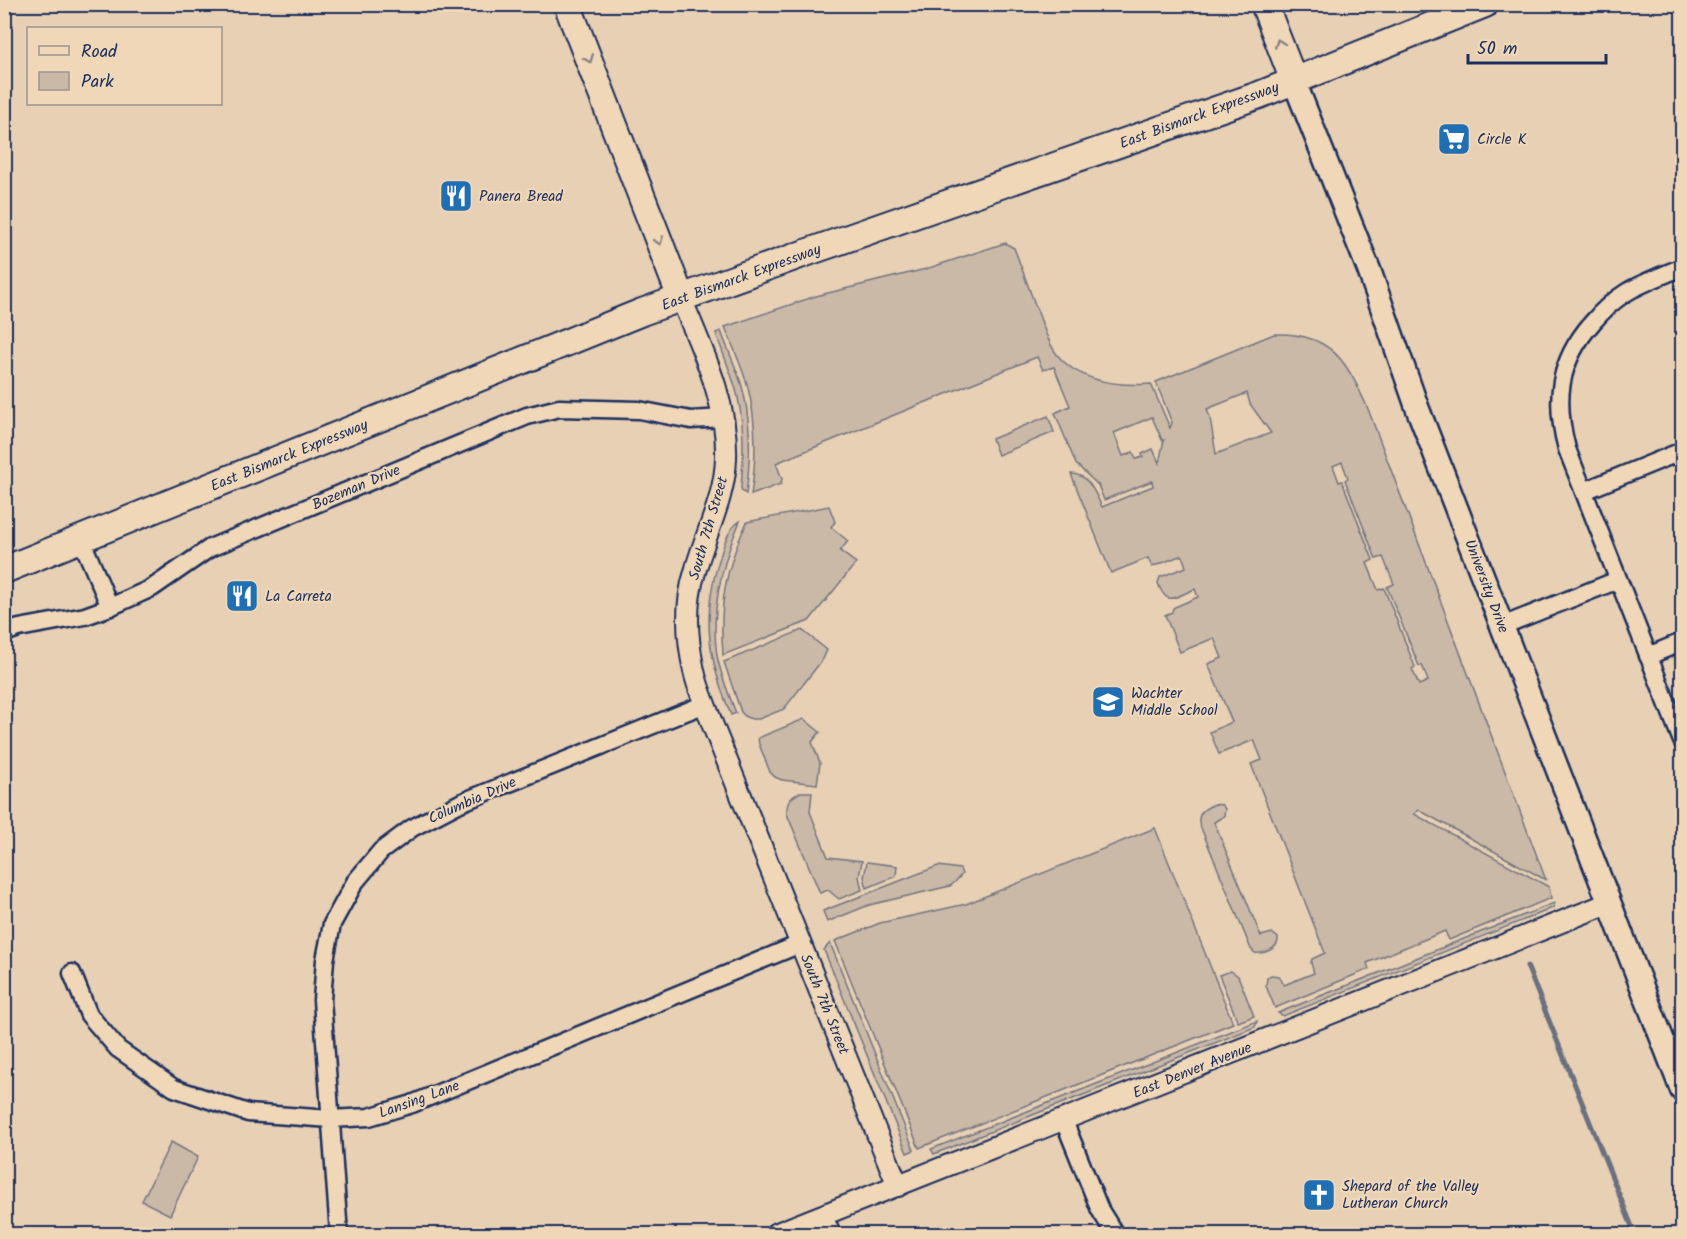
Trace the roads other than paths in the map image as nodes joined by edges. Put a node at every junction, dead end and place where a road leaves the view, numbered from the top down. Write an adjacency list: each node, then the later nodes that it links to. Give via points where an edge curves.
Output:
1 (567, 4): 6 (main road, South 7th Street, one-way to 6)
2 (1264, 4): 4 (main road, one-way to 2)
3 (1485, 4): 4 (main road, East Bismarck Expressway)
4 (1294, 81): 6 (main road, East Bismarck Expressway); 14 (main road, University Drive, via 1366,261 1416,407)
5 (1683, 267): 9 (street, via 1626,293 1597,317 1568,361 1562,378 1560,415 1567,449)
6 (681, 298): 7 (street, South 7th Street, via 710,366); 10 (main road, East Bismarck Expressway)
7 (723, 418): 13 (street, Bozeman Drive, via 691,420 639,410 559,408 526,416 210,548 152,588); 18 (street, South 7th Street, via 724,480 689,600 694,672)
8 (1683, 451): 9 (street)
9 (1584, 491): 12 (street)
10 (81, 539): 11 (main road, East Bismarck Expressway); 13 (street)
11 (4, 570)
12 (1618, 580): 14 (street); 17 (street)
13 (110, 607): 15 (street, Bozeman Drive)
14 (1502, 626): 20 (main road, University Drive)
15 (4, 633)
16 (1683, 642): 17 (street)
17 (1648, 656): 19 (street)
18 (705, 704): 21 (street, South 7th Street); 24 (street, Columbia Drive, via 460,803 412,828 381,851 355,882 332,924 325,960 322,1000)
19 (1683, 741)
20 (1609, 903): 23 (main road, University Drive); 25 (street, East Denver Avenue)
21 (800, 944): 24 (street, Lansing Lane, via 412,1104 369,1117); 26 (street, South 7th Street)
22 (72, 973): 24 (street, Lansing Lane, via 89,1015 118,1049 174,1088 248,1113)
23 (1683, 1090)
24 (330, 1119): 28 (street, Columbia Drive)
25 (1064, 1120): 26 (street, East Denver Avenue); 31 (street, via 1100,1210)
26 (898, 1186): 27 (street, East Denver Avenue)
27 (824, 1216): 29 (street, East Denver Avenue); 30 (street)
28 (339, 1234)
29 (775, 1234)
30 (832, 1234)
31 (1114, 1234)

